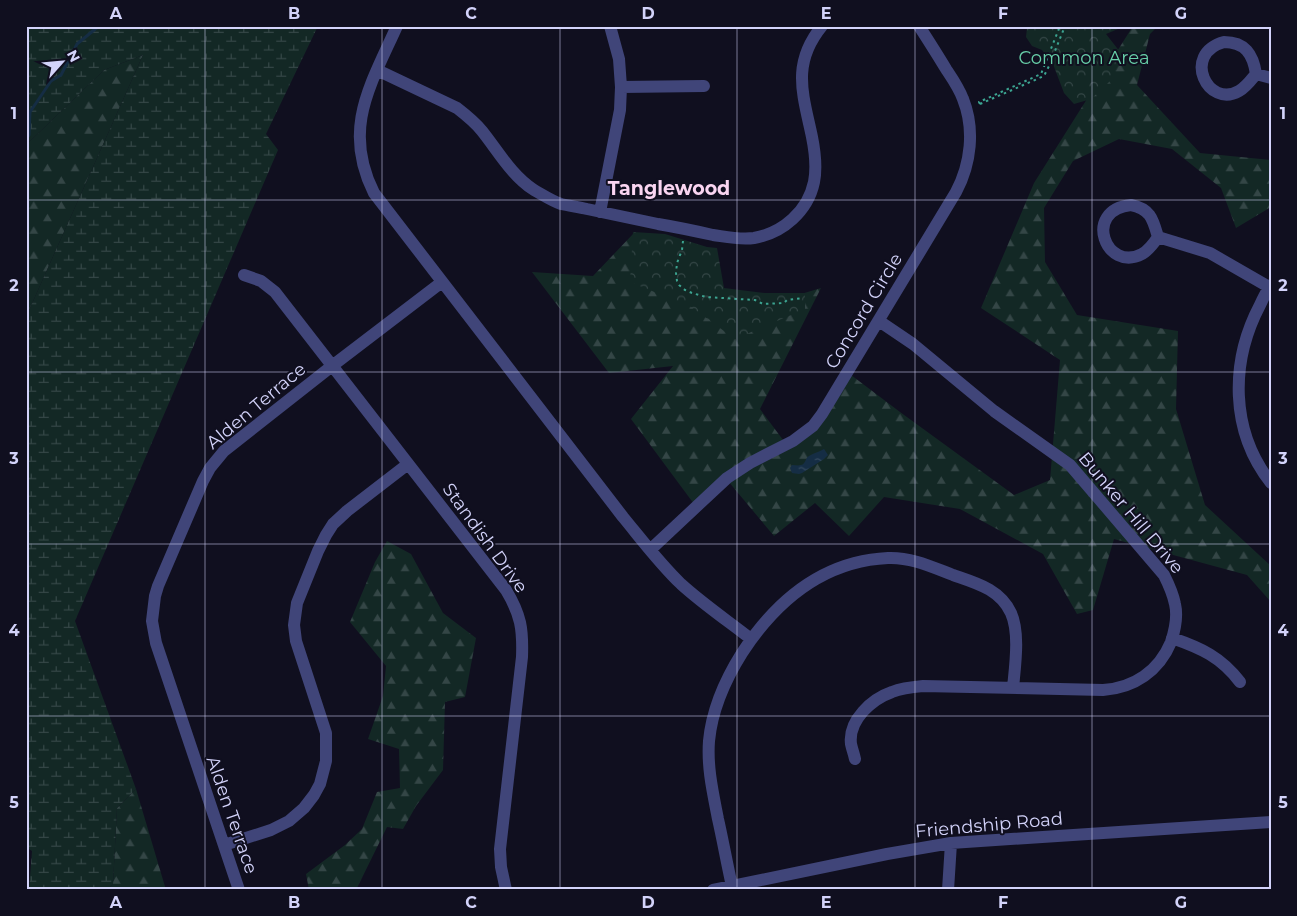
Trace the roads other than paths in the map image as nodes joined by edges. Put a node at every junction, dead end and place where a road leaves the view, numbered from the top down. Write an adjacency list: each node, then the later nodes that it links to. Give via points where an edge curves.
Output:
1 (397, 26): 5 (street)
2 (610, 26): 9 (street, via 619,58)
3 (822, 26): 10 (street, via 807,50 802,69 816,172 811,193 794,218 772,232 755,238 737,239)
4 (919, 26): 15 (street, Concord Circle, via 963,99 969,121 968,160 956,192)
5 (377, 70): 10 (street, via 462,112 481,130 514,173 532,189 561,203); 13 (street, via 360,120 363,166 378,198)
6 (1256, 74): 6 (street, via 1238,92 1216,92 1203,77 1204,55 1210,48 1233,42 1249,53); 7 (street)
7 (1271, 78)
8 (704, 86): 9 (street)
9 (621, 87): 10 (street, via 620,110)
10 (600, 212)
11 (1158, 237): 11 (street, via 1144,253 1127,257 1110,249 1103,228 1115,209 1138,206 1151,216); 14 (street, via 1210,253)
12 (244, 275): 16 (street, Standish Drive, via 261,281 275,292)
13 (442, 282): 16 (street, Alden Terrace); 19 (street)
14 (1270, 286): 18 (street, via 1245,341 1238,382 1240,411 1248,441)
15 (879, 321): 19 (street, Concord Circle, via 813,426 732,475); 20 (street, Bunker Hill Drive, via 913,344 994,410 1064,459 1078,473 1164,575 1176,610)
16 (332, 366): 17 (street, Standish Drive); 27 (street, Alden Terrace, via 216,459 203,481 154,596 152,622 156,643)
17 (408, 464): 27 (street, via 333,524 318,551 297,604 296,641 326,733 326,761 320,784 304,808 289,821); 30 (street, Standish Drive, via 506,590 519,615 522,657 500,849)
18 (1271, 483)
19 (650, 550): 21 (street, via 681,584)
20 (1172, 638): 22 (street, via 1211,654); 23 (street, Bunker Hill Drive, via 1156,666 1136,682 1125,686 1102,690)
21 (751, 639): 23 (street, via 780,605 821,576 868,560 901,558 983,585 1006,604 1016,636); 28 (street, via 721,692 709,741 710,781)
22 (1240, 682)
23 (1014, 684): 24 (street, Bunker Hill Drive, via 909,687 882,696 870,705 852,730)
24 (855, 759)
25 (1271, 822): 26 (street, Friendship Road)
26 (951, 843): 28 (street, Friendship Road); 32 (street)
27 (224, 845): 29 (street, Alden Terrace)
28 (732, 886): 31 (street, Friendship Road)
29 (239, 890)
30 (506, 890)
31 (713, 890)
32 (948, 890)

